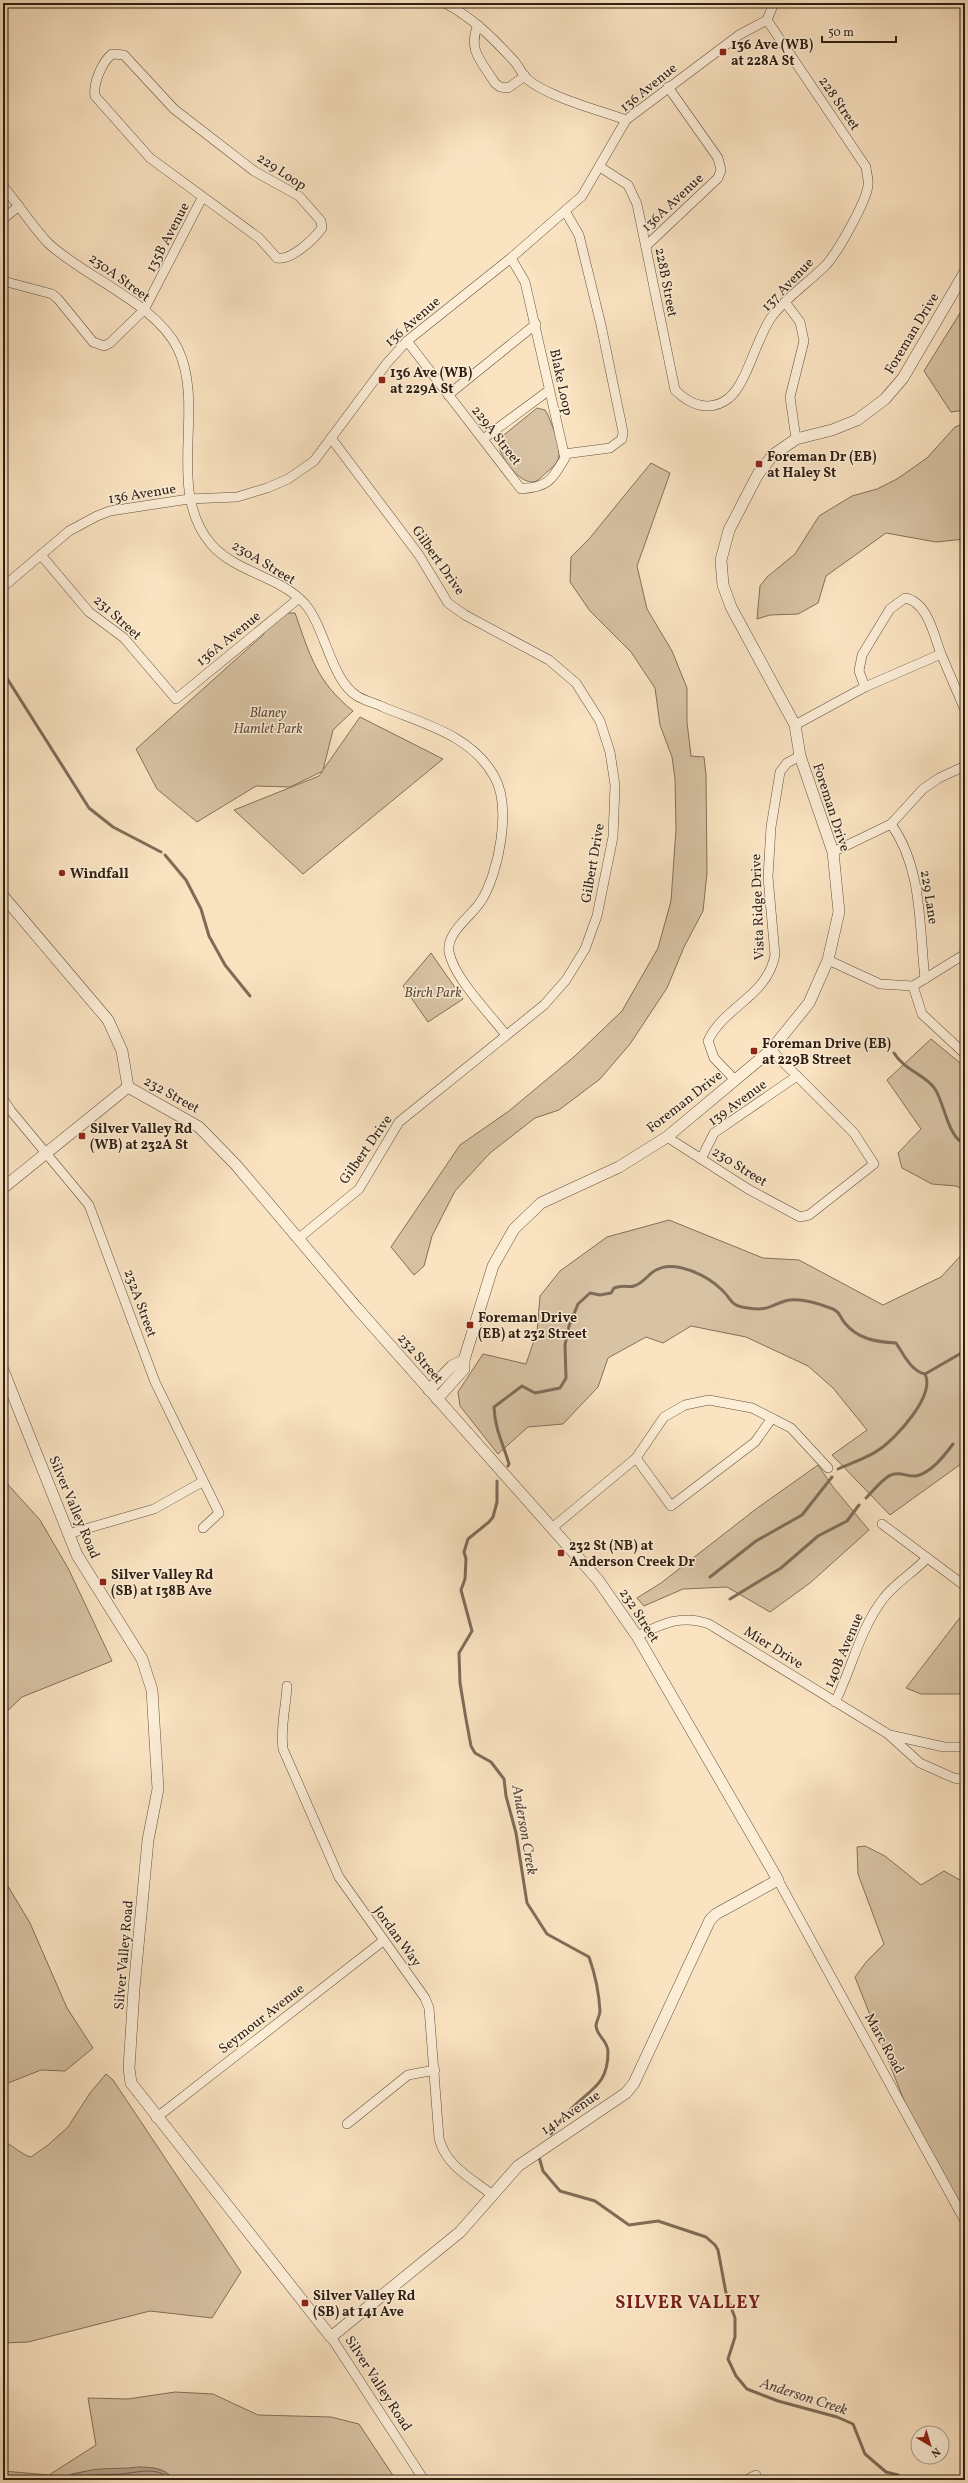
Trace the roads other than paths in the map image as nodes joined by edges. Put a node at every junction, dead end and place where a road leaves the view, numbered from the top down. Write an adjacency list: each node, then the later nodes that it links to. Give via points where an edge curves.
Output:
1 (444, 3): 4 (street, via 465,14)
2 (774, 3): 3 (street)
3 (767, 20): 6 (street, 136 Avenue, via 739,35); 9 (street, 228 Street, via 866,167)
4 (478, 25): 5 (street, via 516,63); 5 (street, via 473,36 476,54 500,88 508,88)
5 (525, 76): 7 (street, via 544,90)
6 (668, 87): 7 (street, 136 Avenue); 15 (street, 136A Avenue, via 718,158 720,170 718,178)
7 (626, 120): 8 (street, 136 Avenue)
8 (600, 167): 13 (street, 136 Avenue, via 582,196); 15 (street, 228B Street, via 628,185 637,204)
9 (868, 185): 19 (street, 137 Avenue, via 863,204 827,264)
10 (3, 186): 12 (street, 230A Street)
11 (202, 198): 11 (street, 229 Loop, via 150,158 95,96 95,85 107,58 112,54 124,55 166,103 254,171 299,196 321,221 322,228 288,258 277,258 259,238); 20 (street, 135B Avenue)
12 (19, 206): 14 (street); 20 (street, 230A Street, via 49,243)
13 (565, 211): 16 (street, 136 Avenue); 29 (street, via 579,235 623,432 622,439 610,448)
14 (3, 219)
15 (646, 246): 25 (street, 228B Street, via 675,390 686,401)
16 (511, 258): 21 (street, Blake Loop, via 525,282); 22 (street, 136 Avenue)
17 (965, 272): 28 (street, Foreman Drive, via 903,378 885,399 856,420 832,430)
18 (3, 281): 20 (street, 135B Avenue, via 52,294 98,346 110,343)
19 (785, 302): 25 (street, 137 Avenue, via 773,315 762,334 739,386 729,398 716,405); 28 (street, via 800,322 804,340 790,397)
20 (144, 310): 30 (street, 230A Street, via 168,334 181,358 186,385)
21 (536, 324): 23 (street, Blake Loop); 24 (street)
22 (407, 341): 24 (street, 229A Street); 26 (street, 136 Avenue, via 387,363)
23 (548, 391): 27 (street); 29 (street, Blake Loop)
24 (448, 395): 27 (street, 229A Street)
25 (700, 406)
26 (332, 438): 30 (street, 136 Avenue, via 314,461 288,479 267,488 237,497); 48 (street, Gilbert Drive, via 419,555 448,603 465,615 549,660 576,683 600,721 610,752 615,785 613,837 597,916 587,943 566,980 548,1000)
27 (483, 439): 29 (street, 229A Street, via 521,489 539,488 554,477 565,458)
28 (796, 439): 38 (street, Foreman Drive, via 773,455 758,474 729,530 721,560 723,585 731,607)
29 (564, 454)
30 (189, 499): 31 (street, 136 Avenue, via 110,511 69,531); 33 (street, 230A Street, via 202,533 214,547 250,572 280,585)
31 (41, 555): 32 (street, 136 Avenue); 36 (street, 231 Street, via 89,612 124,638)
32 (3, 587)
33 (298, 599): 36 (street, 136A Avenue); 48 (street, 230A Street, via 319,626 330,658 355,695 462,740 484,760 497,780 502,806 500,843 492,878 481,902 452,937 449,950 456,970)
34 (941, 654): 35 (street); 35 (street, via 921,605 911,599 900,600 890,609 859,660 859,671); 37 (street)
35 (866, 688): 38 (street)
36 (176, 699)
37 (965, 710)
38 (795, 725): 39 (street, Foreman Drive)
39 (800, 756): 42 (street, Foreman Drive); 52 (street, Vista Ridge Drive, via 787,763 780,772 771,827 768,854 775,955 773,966 762,985 719,1025 708,1041 714,1058)
40 (965, 766): 41 (street, via 923,789)
41 (891, 824): 42 (street); 46 (street, 229 Lane, via 900,836 920,908)
42 (833, 852): 45 (street, Foreman Drive, via 839,912)
43 (3, 896): 53 (street, 232 Street, via 108,1020 122,1050)
44 (965, 954): 46 (street)
45 (828, 960): 47 (street, via 880,984); 49 (street, Foreman Drive, via 809,1003)
46 (925, 979): 47 (street)
47 (913, 986): 50 (street, via 922,1014)
48 (506, 1035): 59 (street, Gilbert Drive, via 399,1122 358,1189)
49 (771, 1050): 51 (street); 52 (street, Foreman Drive)
50 (965, 1054)
51 (797, 1076): 57 (street, 139 Avenue, via 714,1134); 57 (street, 230 Street, via 854,1133 874,1164 809,1215 800,1217 748,1189)
52 (735, 1080): 55 (street, Foreman Drive)
53 (128, 1086): 56 (street); 59 (street, 232 Street, via 199,1127 236,1165)
54 (3, 1099): 56 (street, 232A Street)
55 (667, 1137): 57 (street, 230 Street); 60 (street, Foreman Drive, via 619,1168 541,1203 514,1229 493,1266)
56 (45, 1152): 58 (street); 67 (street, 232A Street, via 89,1205 155,1382)
57 (701, 1159)
58 (3, 1188)
59 (299, 1238): 62 (street, 232 Street)
60 (464, 1360): 62 (street, via 452,1366); 63 (street, Foreman Drive, via 464,1369)
61 (3, 1370): 71 (street, Silver Valley Road)
62 (429, 1390): 63 (street, 232 Street)
63 (437, 1399): 70 (street, 232 Street)
64 (772, 1418): 65 (street, via 752,1408 709,1400 685,1405 664,1417); 65 (street, via 756,1442 671,1506); 66 (street, via 791,1428)
65 (636, 1458): 70 (street)
66 (828, 1468)
67 (202, 1482): 69 (street, 232A Street, via 219,1513); 71 (street, via 154,1509)
68 (882, 1524): 72 (street)
69 (203, 1528)
70 (552, 1528): 74 (street, 232 Street, via 610,1596)
71 (68, 1534): 83 (street, Silver Valley Road, via 77,1555 142,1659 152,1690 158,1789 148,1840 129,2068 133,2089)
72 (926, 1559): 73 (street); 76 (street, 140B Avenue, via 891,1590 876,1610)
73 (965, 1586)
74 (637, 1636): 76 (street, Mier Drive, via 675,1620 699,1621 719,1629); 80 (street, 232 Street)
75 (287, 1686): 81 (street, Jordan Way, via 282,1740 286,1759 336,1872)
76 (835, 1702): 77 (street, Mier Drive)
77 (888, 1734): 78 (street, Mier Drive, via 944,1747); 79 (street, Mier Drive, via 920,1763 954,1778)
78 (965, 1747)
79 (965, 1780)
80 (778, 1880): 85 (street, 141 Avenue, via 716,1914 710,1920 634,2083 626,2093 524,2160); 86 (street, Marc Road)
81 (383, 1941): 82 (street, Jordan Way, via 425,1998 429,2008); 83 (street, Seymour Avenue)
82 (435, 2070): 84 (street, via 408,2075); 85 (street, Jordan Way, via 442,2150 450,2162)
83 (156, 2118): 87 (street, Silver Valley Road)
84 (347, 2124)
85 (491, 2194): 87 (street, 141 Avenue, via 472,2219 447,2244)
86 (965, 2221)
87 (331, 2337): 89 (street, Silver Valley Road)
88 (756, 2474): 90 (street)
89 (424, 2480)
90 (746, 2480)

